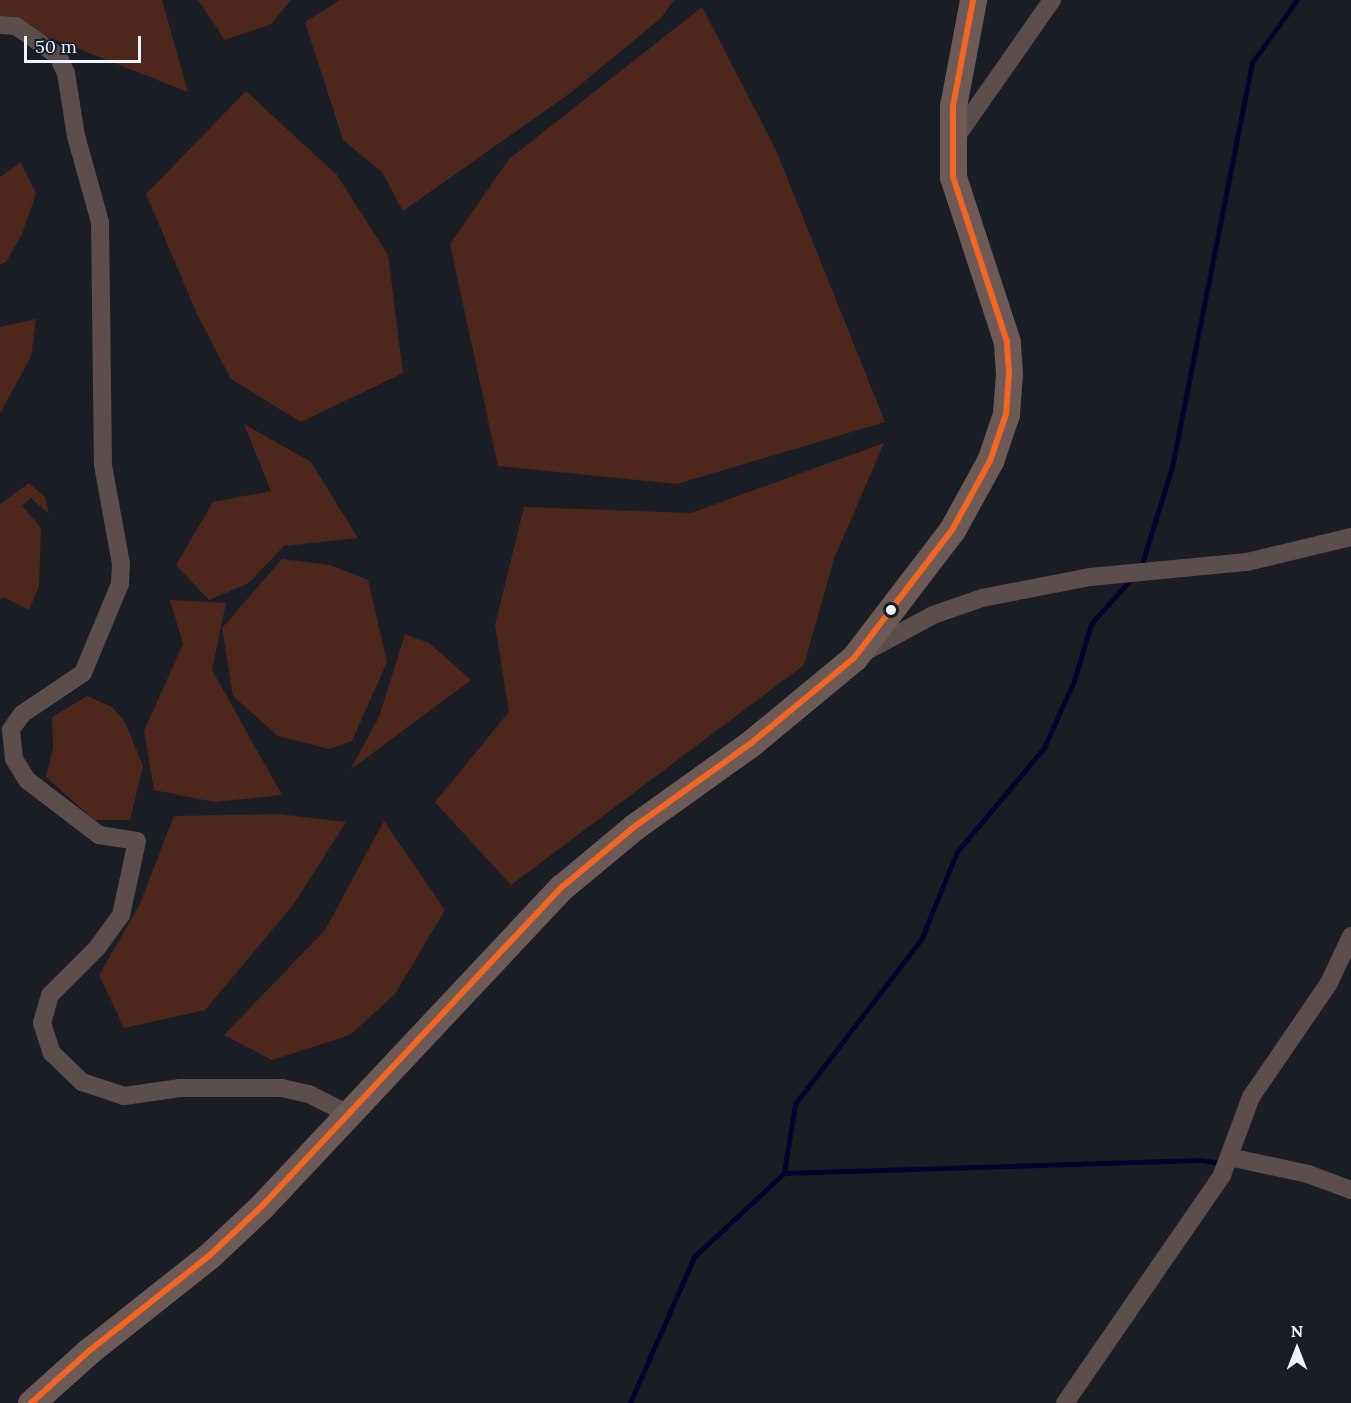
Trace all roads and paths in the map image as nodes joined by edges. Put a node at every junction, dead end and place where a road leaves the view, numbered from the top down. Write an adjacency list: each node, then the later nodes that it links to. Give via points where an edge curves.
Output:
1 (973, 0): 4 (main road, via 953,106)
2 (1052, 0): 4 (street)
3 (0, 25): 8 (street, via 16,26 58,56 66,73 76,136 100,222 103,455 121,564 120,584 83,673 22,714 11,730 14,759 27,780 99,834 137,841 120,915 98,947 50,995 42,1023 51,1053 82,1082 124,1096 180,1088 254,1086 309,1094)
4 (951, 144): 6 (main road, via 953,177 966,226 1007,342 1005,414 990,461 952,530)
5 (1351, 537): 6 (street, via 1247,562 1090,577 982,598 933,615)
6 (854, 658): 8 (main road, via 750,744 634,827 562,887)
7 (1351, 936): 9 (street, via 1329,983 1251,1097)
8 (348, 1114): 12 (main road, via 209,1256 89,1351)
9 (1229, 1157): 10 (street, via 1308,1174); 11 (street, via 1222,1175)
10 (1351, 1190)
11 (1089, 1368): 13 (street); 14 (street)
12 (31, 1403)
13 (1065, 1403)
14 (1077, 1403)

